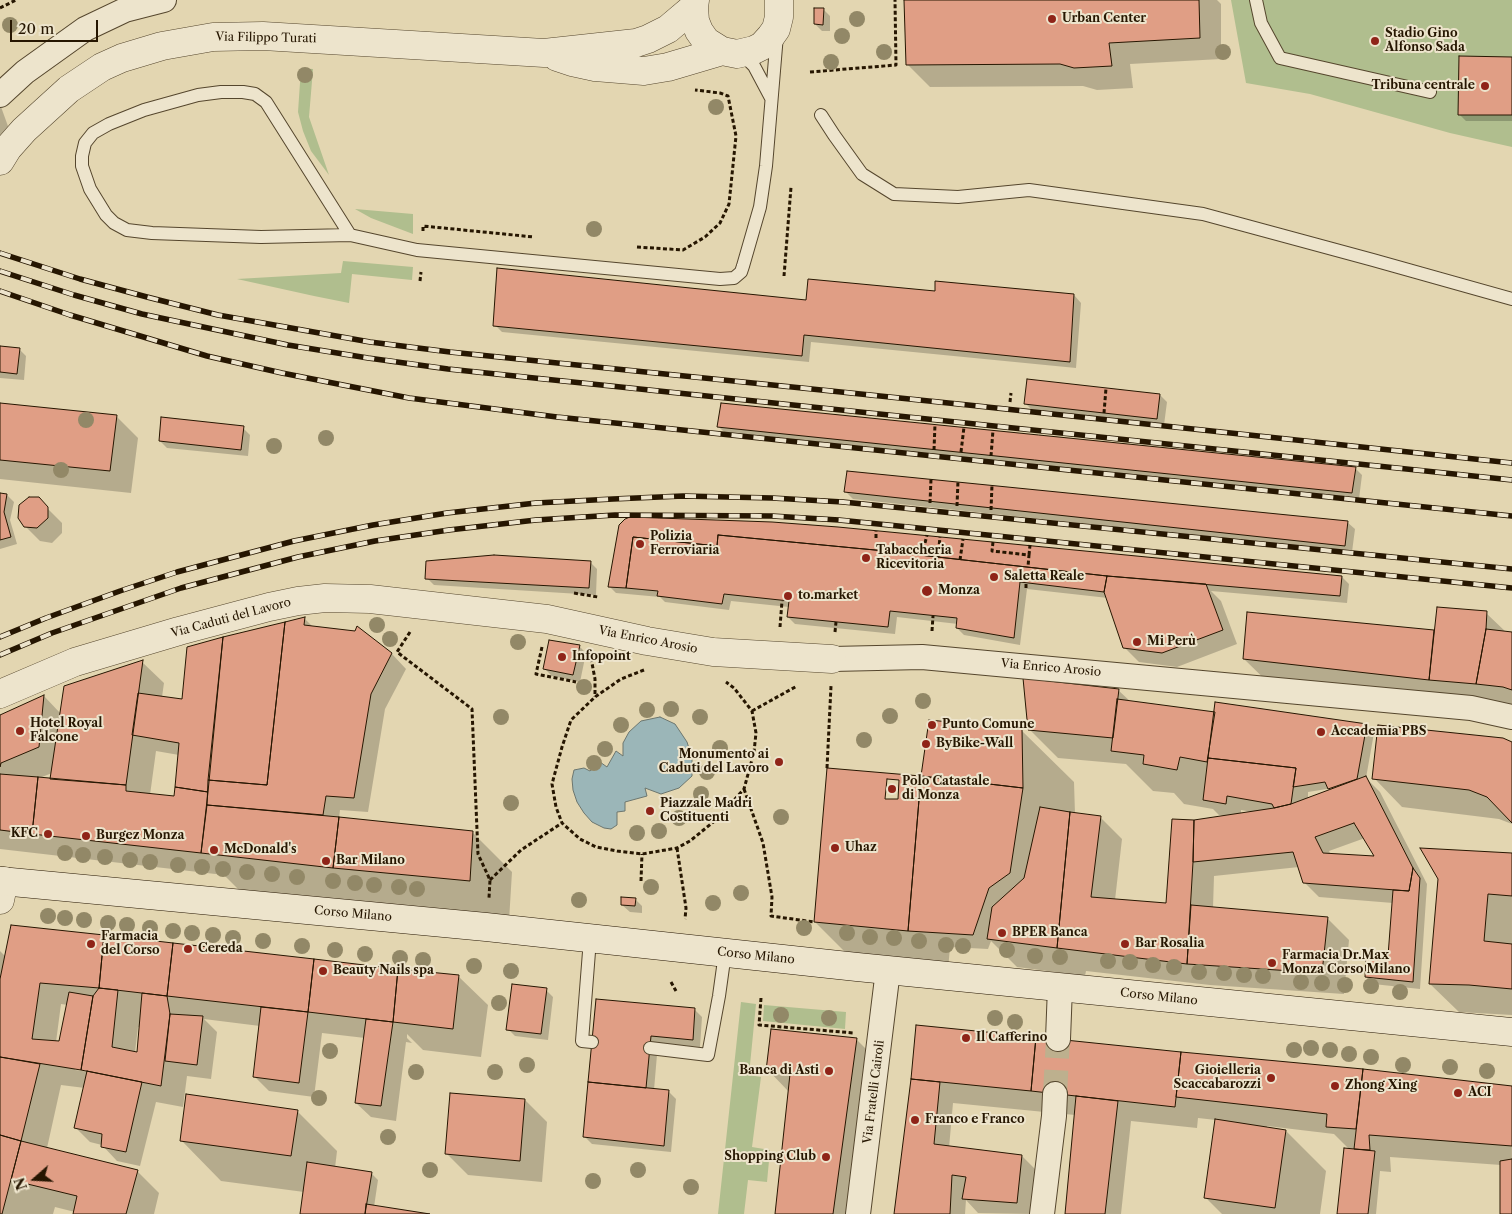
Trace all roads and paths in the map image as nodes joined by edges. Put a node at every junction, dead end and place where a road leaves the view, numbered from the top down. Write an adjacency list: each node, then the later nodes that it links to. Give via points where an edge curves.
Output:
1 (16, 0): 7 (path)
2 (164, 0): 12 (street, via 125,10 85,29 25,72)
3 (894, 0): 10 (path, via 896,65)
4 (1256, 0): 11 (lane, via 1261,23 1280,58)
5 (694, 4): 8 (street, via 699,31 711,45); 9 (street, Via Filippo Turati, via 668,29 636,43)
6 (779, 7): 8 (street, Via Filippo Turati, via 771,36 762,46 746,53); 14 (lane)
7 (0, 8)
8 (730, 52): 9 (street, Via Filippo Turati, via 644,71 595,67); 14 (lane, via 743,56 754,66)
9 (544, 53): 16 (street, Via Filippo Turati, via 263,36 187,40 122,58 102,67 52,103 24,130)
10 (810, 72)
11 (1430, 92)
12 (0, 95)
13 (728, 96): 21 (path, via 736,136 728,204 720,223 705,237 682,250)
14 (771, 98): 18 (lane, via 760,207 743,266 738,276 730,279 417,250)
15 (821, 115): 25 (lane, via 862,174 894,194 958,197 1029,190 1203,214)
16 (0, 161)
17 (791, 187): 23 (path)
18 (350, 235): 18 (lane, via 266,102 255,94 220,92 198,95 144,110 109,124 93,133 85,143 82,166 90,188 106,215 127,230 261,237)
19 (422, 236): 20 (path, via 423,226)
20 (541, 238)
21 (635, 247)
22 (421, 272): 24 (path)
23 (784, 276)
24 (420, 280)
25 (1512, 299)
26 (1106, 388): 29 (path)
27 (1014, 396): 28 (path, via 1012,393)
28 (1010, 402)
29 (1104, 413)
30 (935, 424): 33 (path)
31 (964, 428): 34 (path)
32 (993, 430): 35 (path)
33 (934, 450)
34 (961, 452)
35 (991, 456)
36 (931, 479): 39 (path)
37 (958, 481): 40 (path)
38 (992, 485): 41 (path)
39 (930, 503)
40 (957, 506)
41 (991, 510)
42 (876, 530): 45 (path)
43 (927, 536): 48 (path)
44 (940, 537): 51 (path)
45 (876, 538)
46 (963, 539): 52 (path)
47 (993, 542): 50 (path, via 992,551)
48 (925, 543)
49 (1030, 546): 50 (path)
50 (1029, 555): 53 (path)
51 (938, 557)
52 (960, 560)
53 (1028, 567)
54 (1026, 583): 55 (path)
55 (1026, 588)
56 (782, 601): 60 (path)
57 (428, 605): 59 (street, Via Caduti del Lavoro); 68 (street, Via Caduti del Lavoro, via 325,598 269,607 75,662); 77 (path, via 397,652 472,709 478,854)
58 (933, 616): 61 (path)
59 (547, 619): 62 (street, Via Caduti del Lavoro); 66 (path, via 536,674)
60 (780, 630)
61 (931, 635)
62 (590, 640): 64 (street, Via Enrico Arosio, via 646,641); 69 (path)
63 (649, 668): 69 (path, via 621,680)
64 (831, 669): 71 (street, Via Enrico Arosio, via 922,657 1471,708); 72 (path)
65 (722, 678): 70 (path)
66 (576, 682)
67 (800, 685): 70 (path)
68 (0, 694)
69 (595, 697): 74 (path, via 571,720 552,784)
70 (752, 711): 73 (path, via 756,733)
71 (1512, 717)
72 (827, 768)
73 (744, 788): 75 (path, via 716,818); 82 (path, via 763,843 772,897 771,916)
74 (562, 823): 76 (path, via 580,839 596,847); 77 (path, via 521,850)
75 (677, 848): 76 (path); 81 (path)
76 (642, 854): 78 (path)
77 (490, 880): 80 (path)
78 (641, 881)
79 (1, 887): 83 (street, Corso Milano, via 476,926)
80 (489, 898)
81 (686, 908)
82 (814, 922)
83 (590, 939): 84 (street, Corso Milano); 93 (lane, via 582,1040)
84 (725, 953): 85 (street, Corso Milano); 94 (lane, via 708,1055)
85 (888, 970): 87 (street, Corso Milano); 96 (street, Via Fratelli Cairoli)
86 (671, 982): 88 (path)
87 (1060, 987): 90 (street, Corso Milano); 92 (street)
88 (676, 991)
89 (761, 998): 91 (path, via 759,1025)
90 (1512, 1032)
91 (855, 1033)
92 (1058, 1039)
93 (592, 1042)
94 (650, 1048)
95 (1055, 1094): 97 (street)
96 (858, 1214)
97 (1042, 1214)

